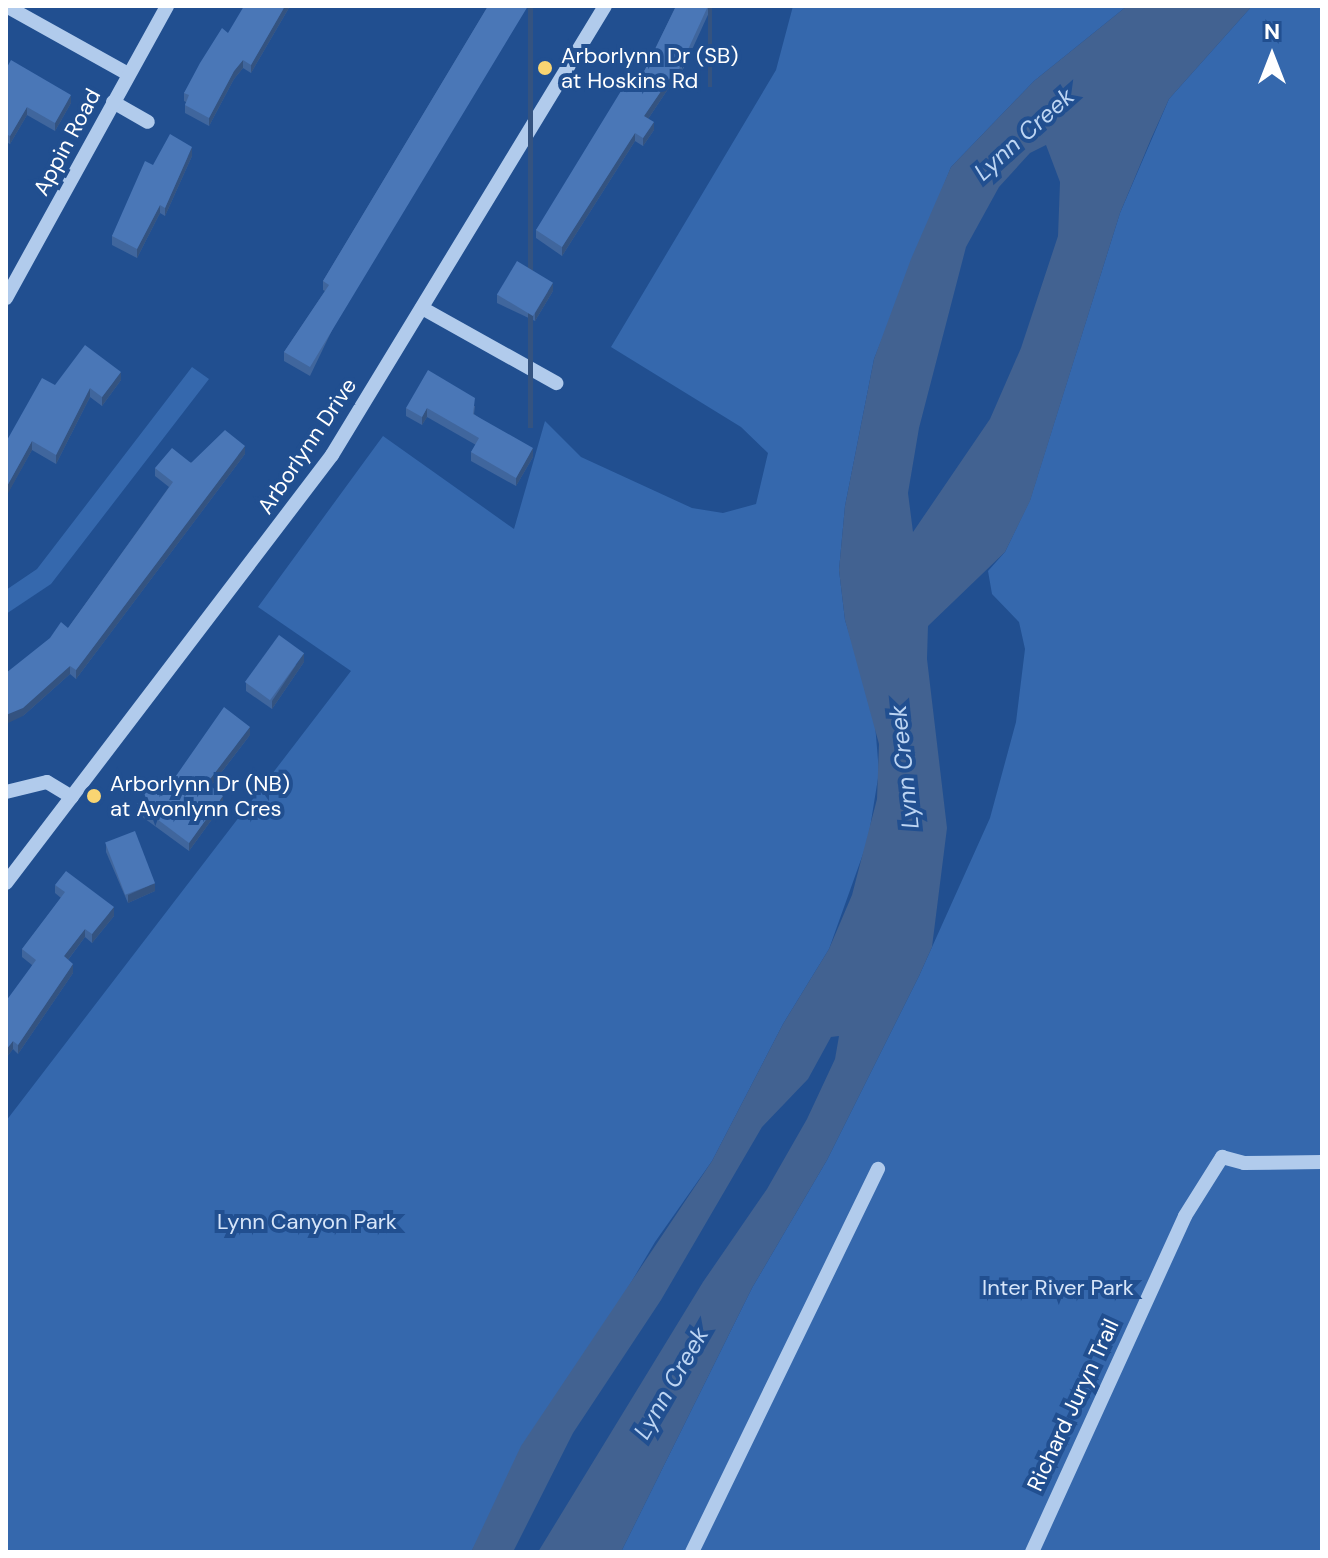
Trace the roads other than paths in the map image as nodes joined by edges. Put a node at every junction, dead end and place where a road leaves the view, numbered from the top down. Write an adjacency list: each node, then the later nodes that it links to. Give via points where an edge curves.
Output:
1 (6, 6): 4 (street)
2 (167, 6): 4 (street, Appin Road)
3 (605, 6): 8 (street, Arborlynn Drive)
4 (128, 74): 5 (street, Appin Road)
5 (113, 102): 6 (street); 7 (street, Appin Road)
6 (148, 122)
7 (6, 298)
8 (422, 308): 9 (street); 11 (street, Arborlynn Drive, via 332,455)
9 (556, 383)
10 (6, 792): 11 (street, via 47,782)
11 (72, 797): 12 (street, Arborlynn Drive)
12 (6, 883)
13 (1322, 1162): 16 (street, Richard Juryn Trail, via 1244,1163 1222,1157 1185,1216)
14 (878, 1169): 15 (street)
15 (692, 1552)
16 (1032, 1552)

